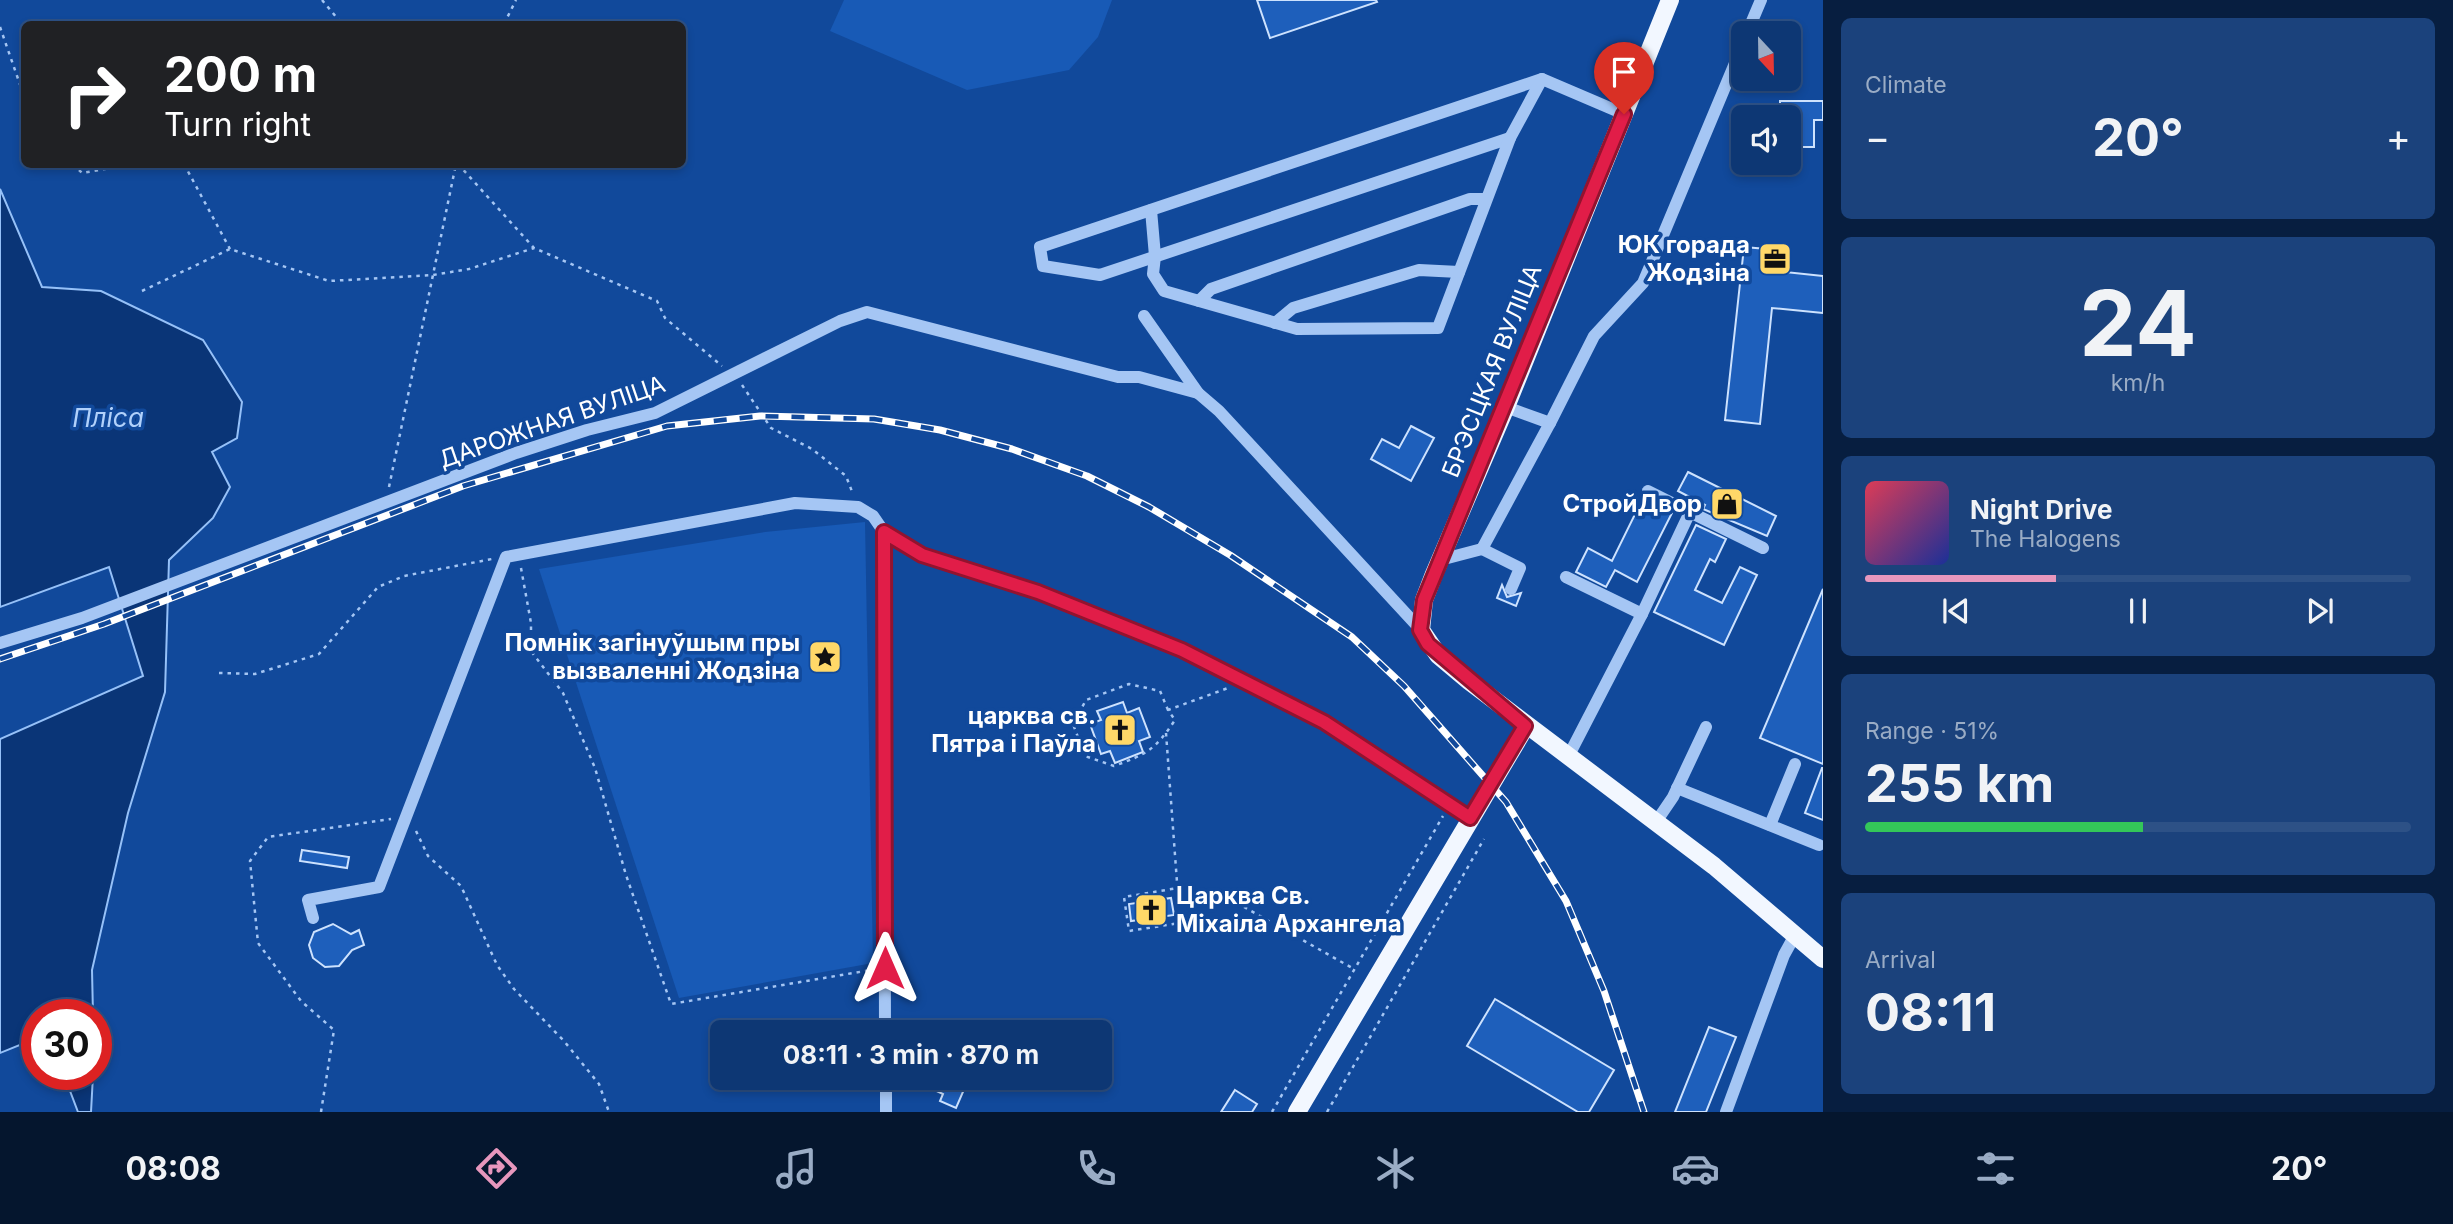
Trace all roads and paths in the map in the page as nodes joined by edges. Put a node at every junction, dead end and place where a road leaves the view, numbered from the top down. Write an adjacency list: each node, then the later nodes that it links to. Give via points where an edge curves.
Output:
1 (322, 0): 5 (path)
2 (516, 0): 6 (path)
3 (1670, 0): 12 (main road, БРЭСЦКАЯ ВУЛІЦА)
4 (1761, 0): 7 (street)
5 (340, 21)
6 (506, 21)
7 (1753, 21)
8 (0, 27): 11 (path)
9 (1731, 73): 33 (street, via 1643,283 1594,336)
10 (1542, 79): 12 (street); 13 (street); 20 (street)
11 (21, 87)
12 (1624, 114): 32 (main road, БРЭСЦКАЯ ВУЛІЦА)
13 (1510, 138): 19 (street); 23 (street)
14 (77, 168): 15 (path, via 82,173)
15 (111, 168)
16 (186, 168): 22 (path)
17 (456, 168): 25 (path)
18 (461, 168): 21 (path)
19 (1486, 200): 24 (street); 27 (street, via 1470,199 1211,289)
20 (1151, 210): 23 (street); 23 (street, via 1040,247 1043,266 1100,275)
21 (534, 248): 25 (path, via 469,269); 30 (path, via 657,301 665,318)
22 (230, 249): 25 (path, via 329,281); 26 (path)
23 (1155, 257): 27 (street, via 1153,274 1164,291)
24 (1459, 272): 29 (street, via 1419,271 1293,308); 29 (street, via 1438,328 1297,329)
25 (433, 275): 35 (path)
26 (142, 291)
27 (1199, 302): 29 (street)
28 (1144, 316): 31 (street)
29 (1275, 323)
30 (733, 375): 31 (street, ДАРОЖНАЯ ВУЛІЦА, via 867,312); 35 (street, ДАРОЖНАЯ ВУЛІЦА, via 655,414 575,434); 36 (path, via 771,428 812,449 846,476)
31 (1198, 393): 46 (street)
32 (1506, 407): 33 (street); 42 (main road, БРЭСЦКАЯ ВУЛІЦА)
33 (1550, 423): 40 (street)
34 (1648, 491): 37 (street)
35 (387, 501): 47 (street, ДАРОЖНАЯ ВУЛІЦА, via 99,611)
36 (858, 507): 38 (street, via 873,516); 41 (street, via 795,503)
37 (1690, 512): 39 (street); 45 (street)
38 (884, 532): 49 (street, via 922,555 1038,592); 69 (street)
39 (1763, 548)
40 (1482, 549): 42 (street); 44 (street, via 1520,568)
41 (512, 556): 48 (path, via 404,576 378,587 319,654 255,674); 57 (street); 69 (path, via 531,623 531,651 563,693 595,768 671,1004)
42 (1440, 560): 46 (main road, БРЭСЦКАЯ ВУЛІЦА, via 1424,600)
43 (1566, 577): 45 (street)
44 (1511, 589)
45 (1642, 614): 54 (street)
46 (1420, 630): 51 (main road, via 1438,655)
47 (0, 643)
48 (219, 673)
49 (1234, 676): 50 (path, via 1228,688); 59 (street, via 1324,722)
50 (1168, 710): 53 (path, via 1175,720); 53 (path, via 1160,691 1129,684 1086,700 1073,724 1085,756 1114,766 1150,753)
51 (1525, 726): 54 (main road); 59 (main road)
52 (1706, 727): 56 (street)
53 (1167, 733): 64 (path)
54 (1567, 757): 60 (main road)
55 (1795, 764): 61 (street)
56 (1677, 788): 60 (street); 61 (street)
57 (407, 813): 66 (street, via 379,887 308,900); 73 (path, via 428,856 461,886 497,965 599,1084)
58 (1445, 813): 70 (path)
59 (1470, 818): 76 (main road)
60 (1656, 822): 67 (main road)
61 (1770, 825): 63 (street)
62 (1484, 839): 77 (path)
63 (1819, 845)
64 (1178, 888): 64 (path, via 1180,923 1129,931 1124,897)
65 (1244, 907): 70 (path)
66 (313, 918)
67 (1795, 935): 68 (main road); 78 (street)
68 (1822, 955)
69 (885, 968): 71 (street)
70 (1354, 970): 75 (path)
71 (886, 1020)
72 (886, 1090): 74 (street)
73 (609, 1112)
74 (886, 1112)
75 (1272, 1112)
76 (1297, 1112)
77 (1327, 1112)
78 (1726, 1112)

